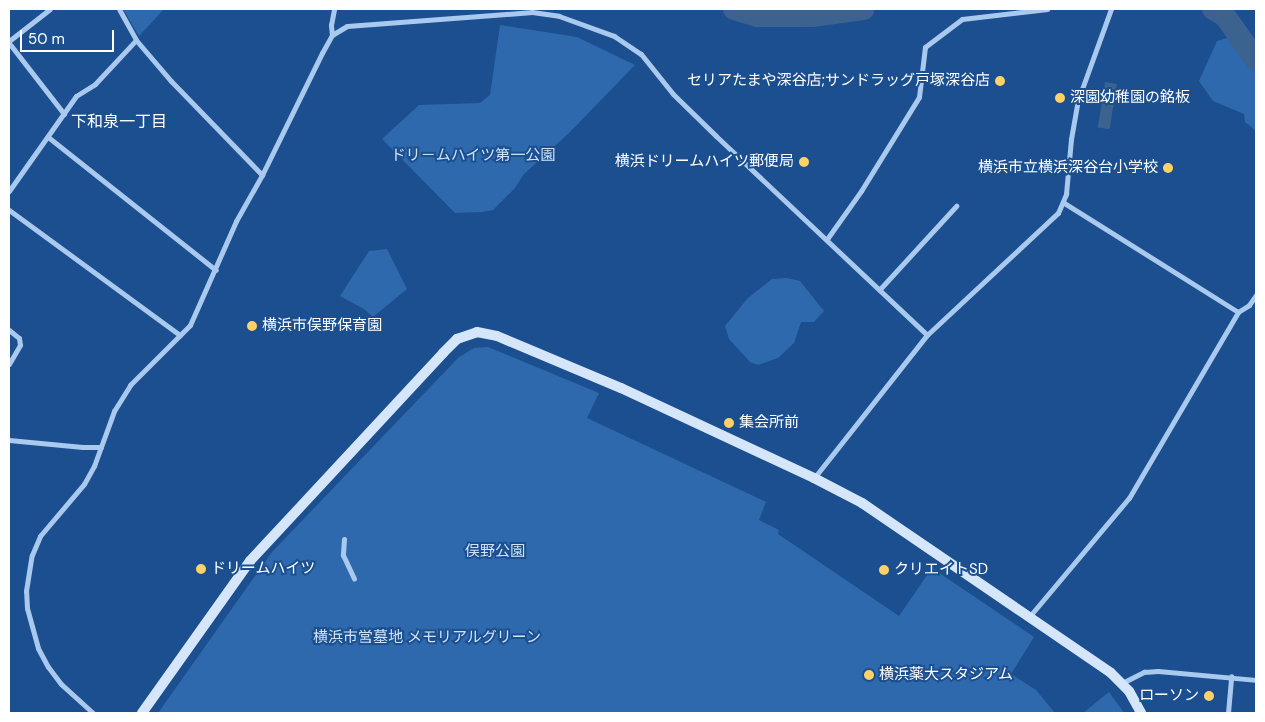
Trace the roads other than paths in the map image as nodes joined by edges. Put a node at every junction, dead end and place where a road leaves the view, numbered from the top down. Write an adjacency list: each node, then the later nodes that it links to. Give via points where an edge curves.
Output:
1 (50, 9): 8 (street)
2 (119, 9): 7 (street)
3 (334, 9): 6 (street)
4 (1048, 9): 16 (street, via 962,19 925,47 919,97)
5 (1111, 9): 13 (street, via 1078,100)
6 (332, 35): 11 (street); 16 (street, via 347,26 368,23 532,12 559,16 614,36 641,54 686,106)
7 (136, 40): 9 (street, via 95,84 76,96); 11 (street)
8 (9, 42): 9 (street)
9 (64, 114): 10 (street)
10 (48, 137): 12 (street); 17 (street)
11 (262, 175): 17 (street, via 236,221)
12 (9, 191)
13 (1064, 203): 20 (street); 23 (street, via 1058,213)
14 (956, 206): 18 (street)
15 (9, 210): 22 (street)
16 (828, 239): 18 (street)
17 (216, 270): 22 (street, via 190,325)
18 (880, 289): 23 (street)
19 (1256, 295): 20 (street)
20 (1238, 312): 30 (street, via 1129,498)
21 (9, 330): 24 (street, via 19,338 20,345)
22 (180, 335): 26 (street, via 130,385 114,411)
23 (927, 335): 27 (street)
24 (9, 364)
25 (9, 440): 26 (street)
26 (101, 447): 34 (street, via 84,484 40,536 32,555 26,591 32,629 48,667)
27 (814, 478): 30 (street, via 862,503); 35 (street, via 612,384 497,336 477,332 457,340 443,353 250,561)
28 (344, 539): 29 (street, via 343,555)
29 (354, 579)
30 (1029, 617): 33 (street)
31 (1231, 676): 32 (street); 33 (street, via 1158,671 1144,672); 37 (street)
32 (1256, 680)
33 (1122, 683): 36 (street)
34 (93, 713)
35 (142, 713)
36 (1141, 713)
37 (1228, 713)

